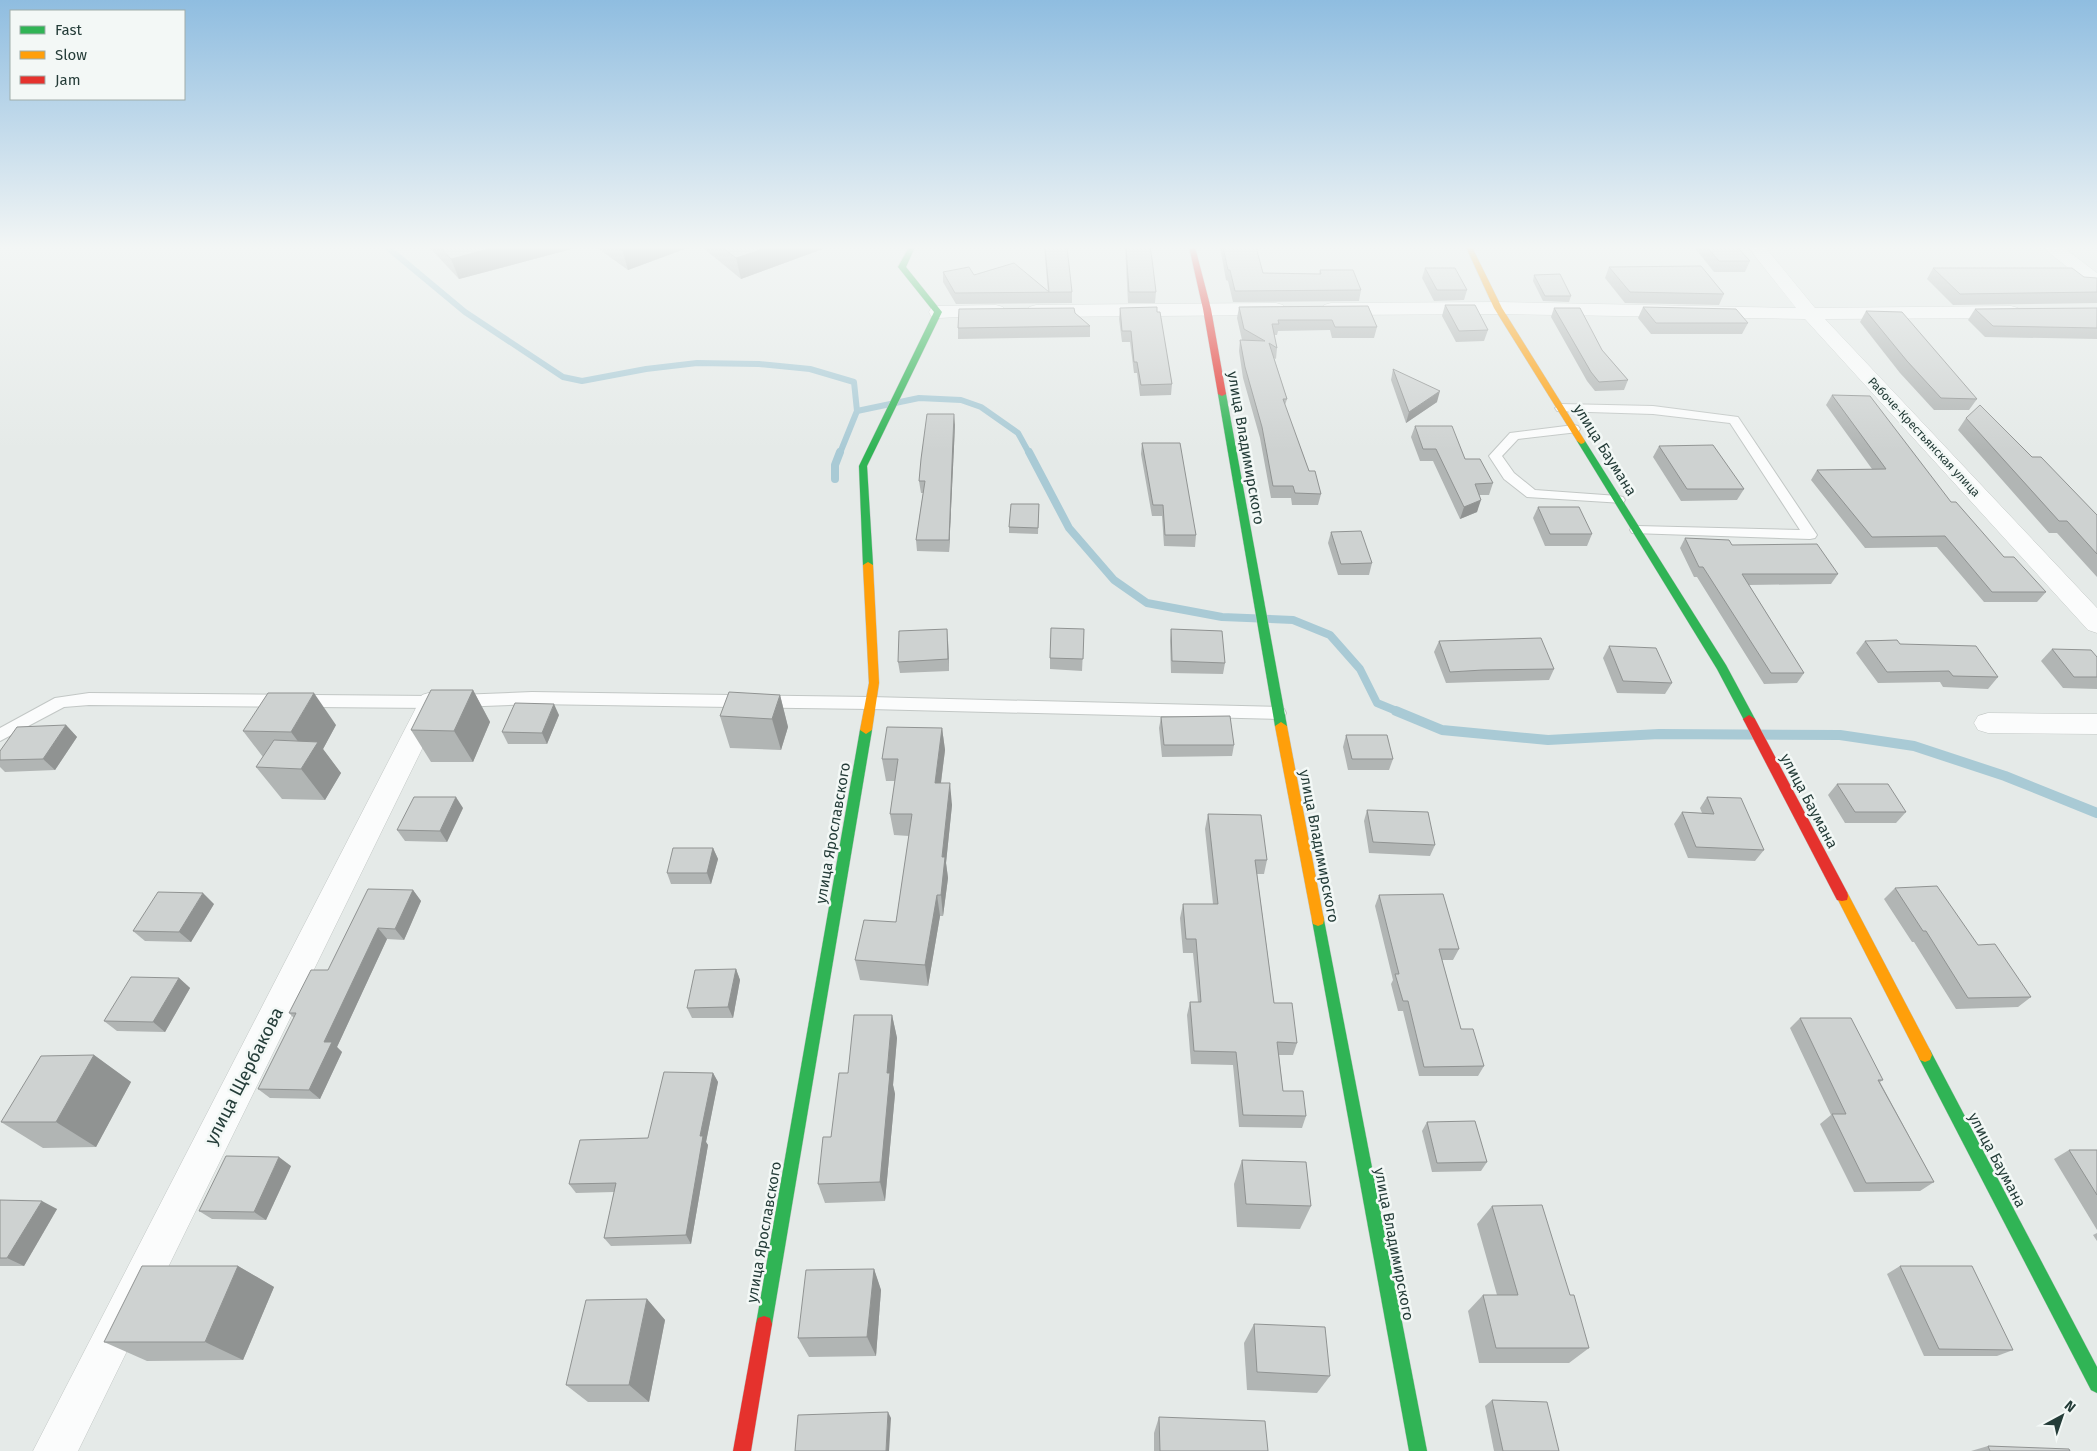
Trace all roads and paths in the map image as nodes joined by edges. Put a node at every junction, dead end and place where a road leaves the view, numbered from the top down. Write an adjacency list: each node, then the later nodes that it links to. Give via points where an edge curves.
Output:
1 (1810, 314): 9 (street, Рабоче-Крестьянская улица)
2 (937, 315): 11 (street, улица Ярославского, via 863,466 874,683)
3 (1208, 315): 12 (street, улица Владимирского)
4 (1502, 315): 5 (street, улица Баумана)
5 (1561, 408): 6 (street, улица Баумана); 8 (lane, via 1653,410 1734,420 1810,535)
6 (1574, 429): 7 (street, улица Баумана); 7 (lane, via 1514,436 1494,456 1509,476 1532,494)
7 (1618, 500): 8 (street, улица Баумана)
8 (1637, 530): 16 (street, улица Баумана, via 1727,676)
9 (2097, 624)
10 (432, 702): 11 (lane, via 532,698); 15 (lane, via 88,699 61,702); 17 (street, улица Щербакова)
11 (870, 703): 12 (lane); 18 (street, улица Ярославского)
12 (1278, 714): 19 (street, улица Владимирского)
13 (1988, 723): 14 (street)
14 (2097, 724)
15 (0, 735)
16 (2097, 1384)
17 (55, 1451)
18 (742, 1451)
19 (1418, 1451)

